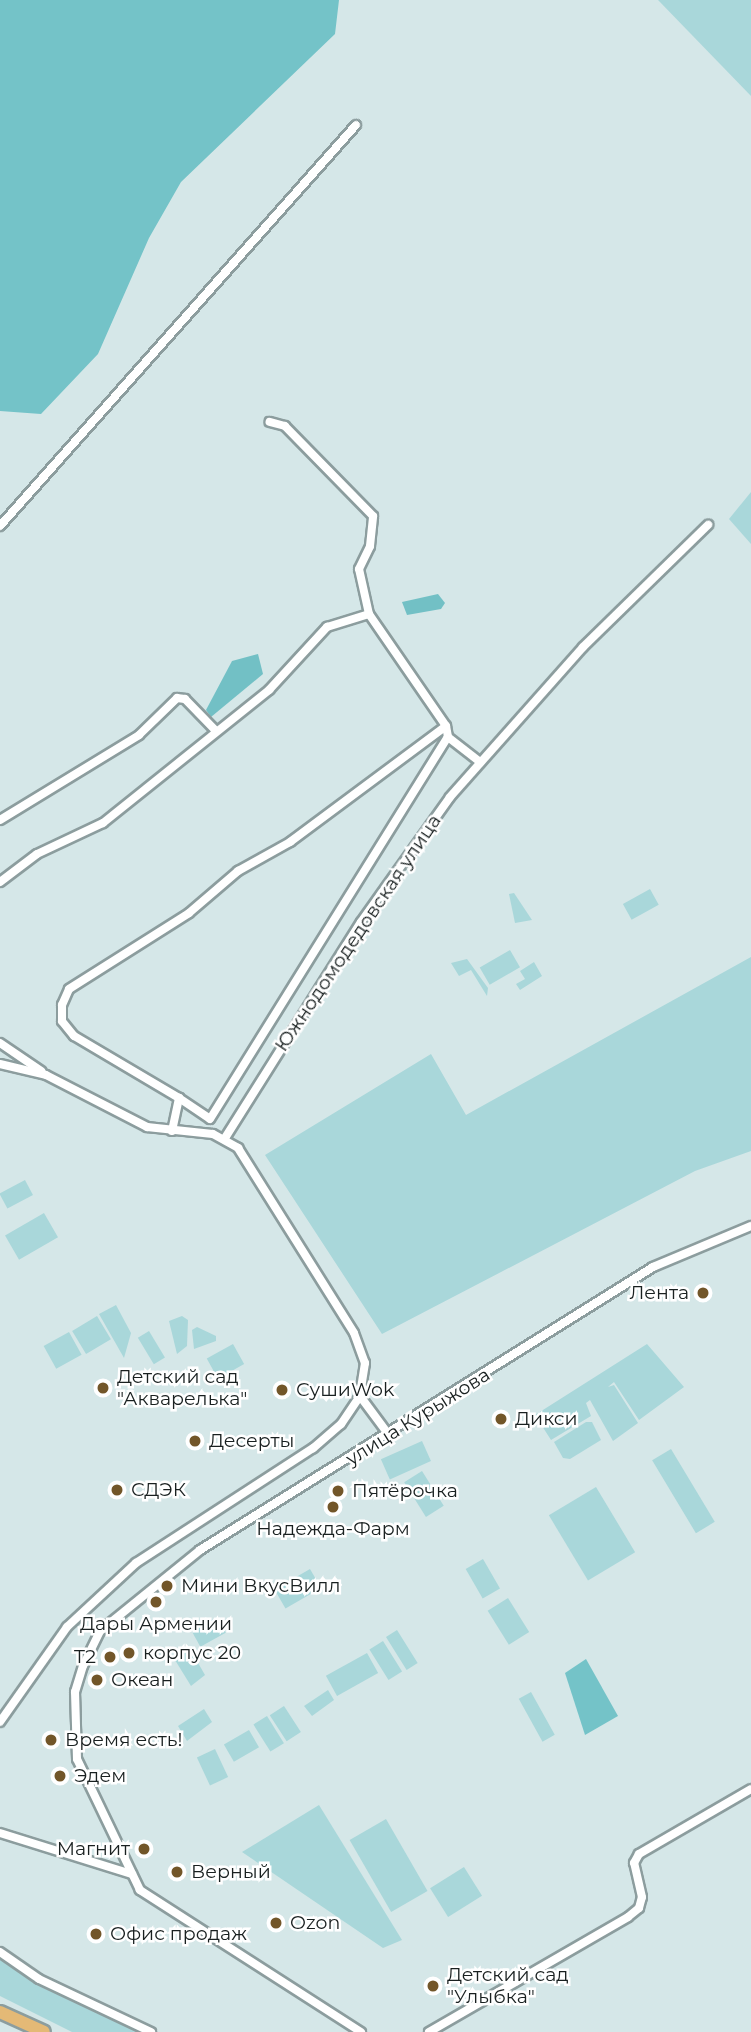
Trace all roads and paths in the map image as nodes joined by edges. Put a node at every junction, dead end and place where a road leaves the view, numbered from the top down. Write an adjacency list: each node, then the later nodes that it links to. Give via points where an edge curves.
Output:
1 (356, 125): 4 (street)
2 (270, 422): 5 (street, via 285,426 373,516 370,546 359,569)
3 (708, 525): 9 (street, Южнодомодедовская улица, via 583,647)
4 (0, 526)
5 (369, 614): 6 (street); 7 (street, via 327,626 270,690)
6 (446, 726): 8 (street); 15 (street, via 290,842 238,871 189,913 69,989 62,1021 74,1036)
7 (216, 731): 10 (street, via 185,699 177,698 139,735); 11 (street, via 103,823 37,854)
8 (448, 737): 9 (street); 15 (street, via 210,1119)
9 (480, 762): 17 (street, Южнодомодедовская улица, via 384,888)
10 (0, 820)
11 (0, 882)
12 (0, 1043): 14 (street)
13 (0, 1064): 14 (street)
14 (46, 1075): 16 (street, via 130,1121)
15 (179, 1098): 16 (street)
16 (172, 1131): 17 (street)
17 (225, 1138): 19 (street, via 238,1148 354,1333 365,1363)
18 (751, 1226): 20 (street, улица Курыжова, via 653,1267)
19 (360, 1396): 20 (street); 21 (street, via 341,1424 319,1443 184,1527 121,1576 68,1628)
20 (389, 1435): 24 (street, улица Курыжова, via 200,1550 100,1631 75,1692 77,1759)
21 (0, 1722)
22 (751, 1789): 30 (street, via 639,1854 634,1863 642,1897 639,1908 628,1917)
23 (0, 1833): 24 (street)
24 (132, 1874): 29 (street, via 141,1890)
25 (0, 1952): 28 (street, via 39,1979)
26 (0, 2012): 27 (highway)
27 (44, 2032)
28 (151, 2032)
29 (361, 2032)
30 (429, 2032)

